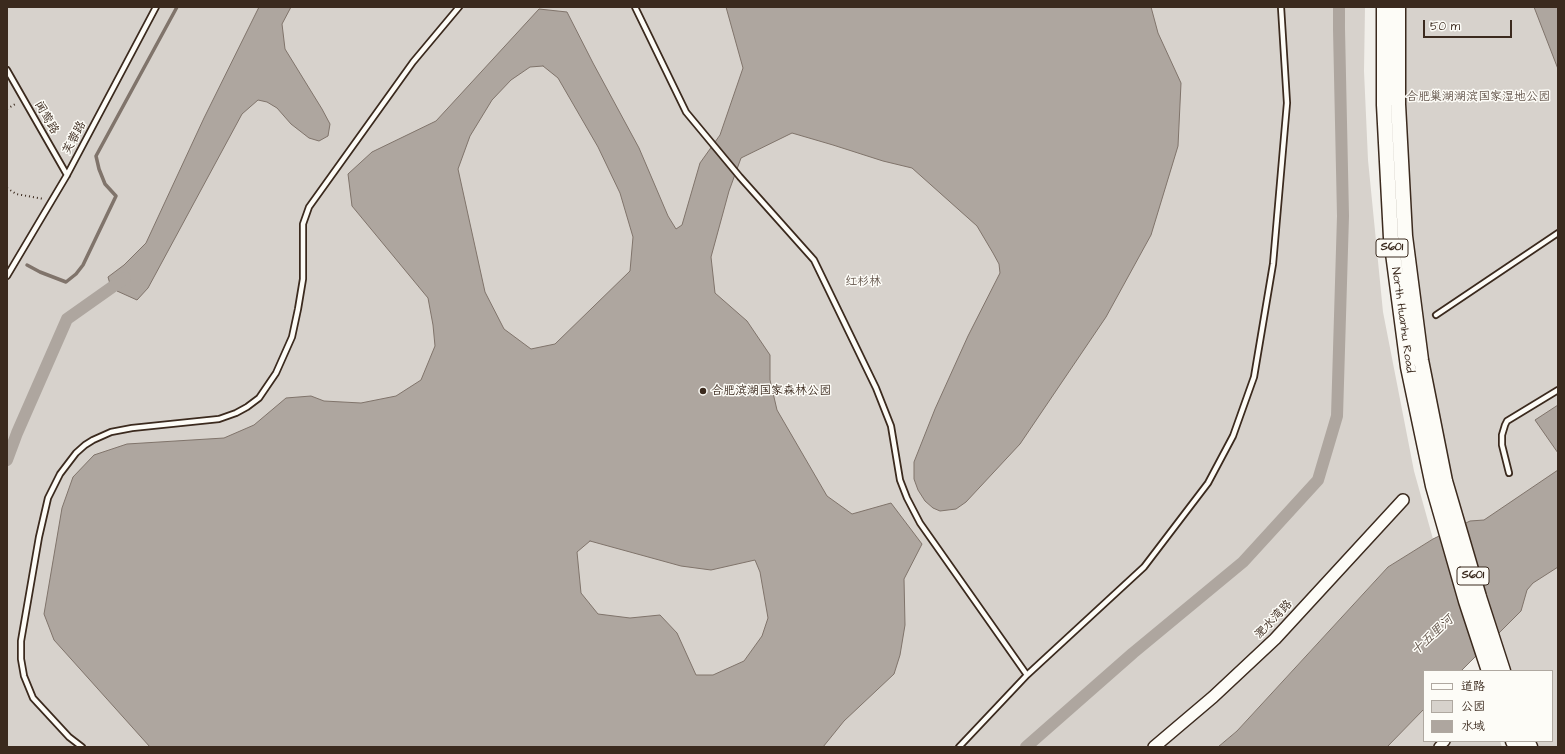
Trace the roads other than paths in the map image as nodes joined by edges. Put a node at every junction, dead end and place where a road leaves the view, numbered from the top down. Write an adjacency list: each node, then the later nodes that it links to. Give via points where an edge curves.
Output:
1 (156, 7): 8 (lane, 芙蓉路)
2 (459, 7): 19 (lane, via 413,62 309,207 303,224 303,279 292,337 276,373 259,398 236,413 219,419 111,432 85,445 60,474 48,498 39,537 21,641 21,659 24,676 33,698 69,737)
3 (635, 7): 18 (lane, via 686,112 814,260 876,388 891,426 900,480 907,498 920,523)
4 (1281, 7): 18 (lane, via 1287,103 1273,264 1254,377 1233,436 1208,483 1144,567)
5 (1384, 7): 14 (main road, North Huanhu Road / S601, via 1384,105 1391,238 1408,367)
6 (1398, 7): 14 (main road, North Huanhu Road / S601, via 1398,104 1405,236)
7 (7, 70): 8 (lane, 闻莺路)
8 (67, 175): 10 (lane, 芙蓉路)
9 (1558, 233): 11 (lane)
10 (7, 276)
11 (1436, 315)
12 (1558, 390): 13 (lane, via 1507,421 1502,435 1502,445)
13 (1509, 473)
14 (1439, 484): 16 (main road, S601, via 1466,601); 17 (main road, S601)
15 (1403, 500): 21 (street, 淝水湾路, via 1275,639)
16 (1489, 670)
17 (1503, 670)
18 (1027, 675): 20 (lane)
19 (82, 747)
20 (959, 747)
21 (1154, 747)

